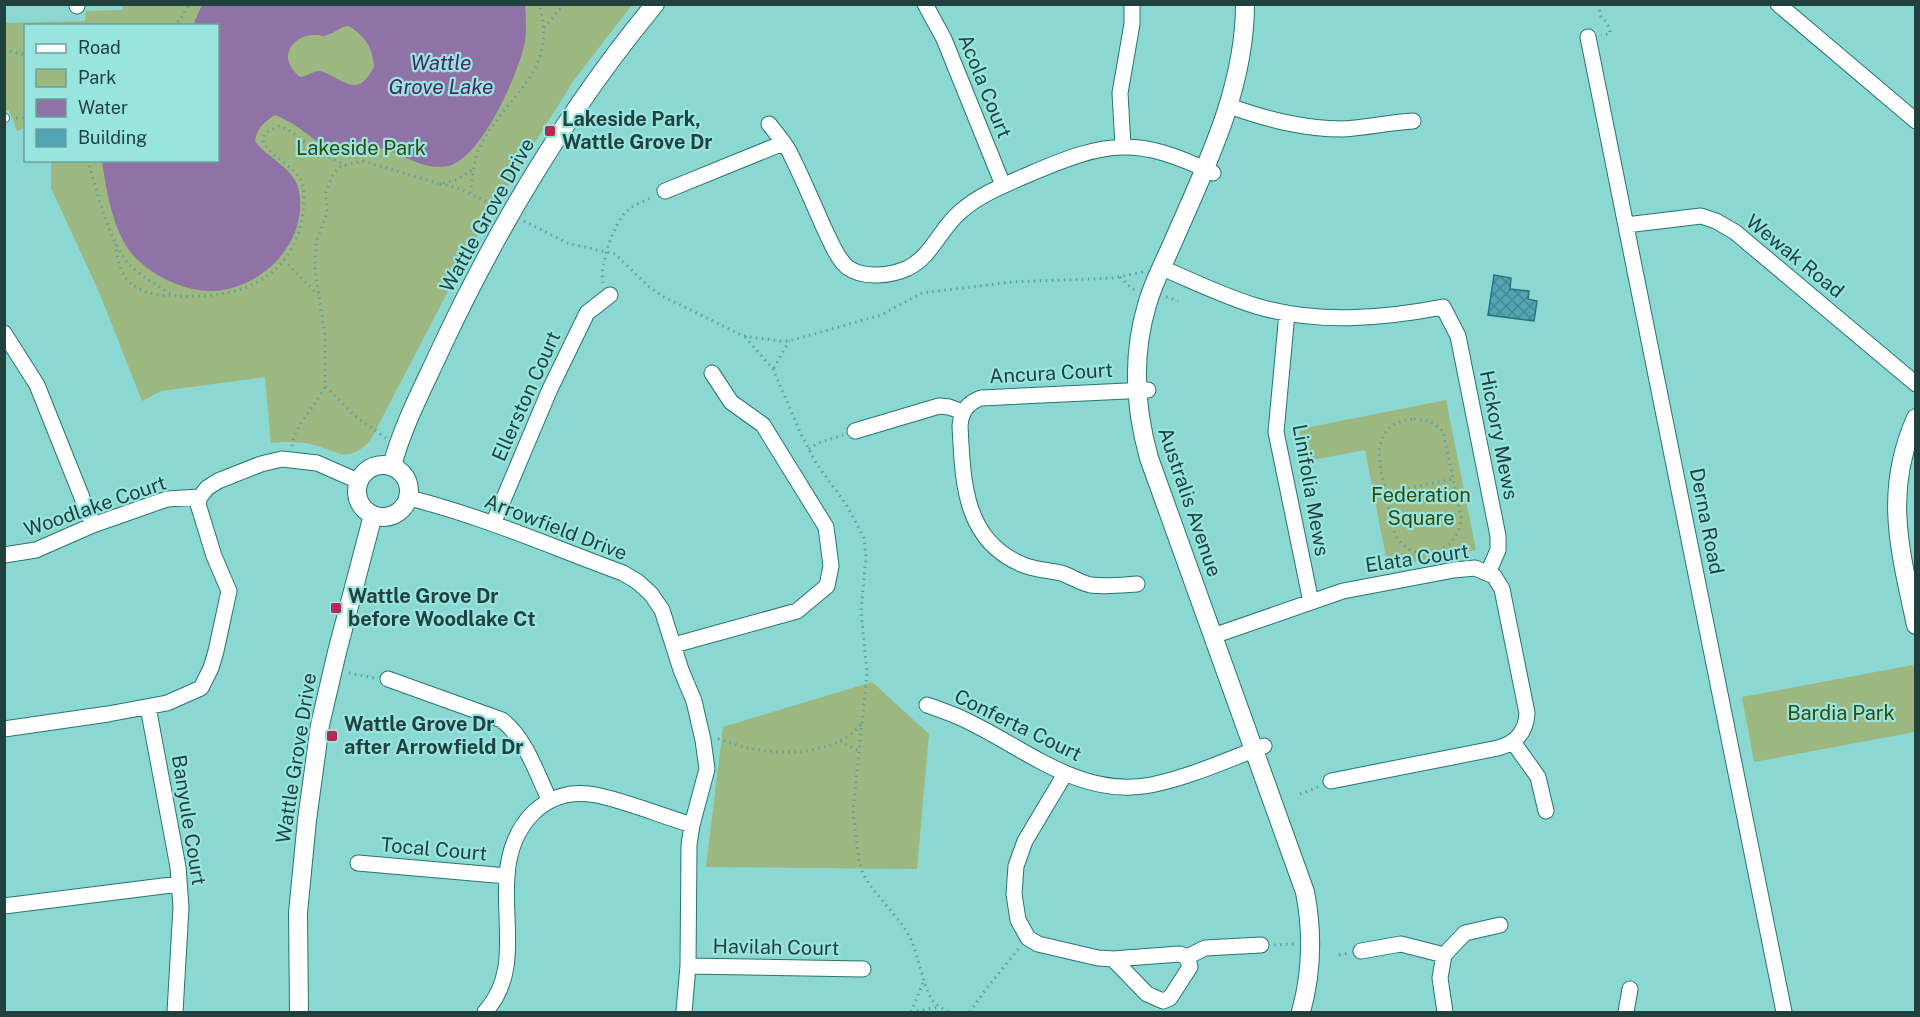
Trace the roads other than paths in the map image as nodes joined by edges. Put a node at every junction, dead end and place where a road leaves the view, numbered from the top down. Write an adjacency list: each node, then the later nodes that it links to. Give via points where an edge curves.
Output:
1 (655, 4): 28 (street, Wattle Grove Drive, via 595,80 507,219 472,283)
2 (926, 4): 15 (street, Acola Court)
3 (1132, 4): 13 (street, via 1120,93)
4 (1245, 4): 8 (street, Australis Avenue)
5 (1255, 4): 8 (street, Australis Avenue, via 1250,63)
6 (1778, 4): 10 (street)
7 (1588, 37): 17 (street, Derna Road)
8 (1234, 108): 9 (street, via 1285,123 1328,128); 14 (street, Australis Avenue)
9 (1413, 121)
10 (1916, 121)
11 (769, 124): 12 (street)
12 (783, 144): 15 (street, via 834,248 847,266 863,275 908,268 926,255 960,212); 16 (street)
13 (1123, 146): 14 (street, via 1172,154); 15 (street, via 1073,156)
14 (1209, 170): 18 (street, Australis Avenue)
15 (1003, 185)
16 (665, 191)
17 (1626, 225): 23 (street, Wewak Road, via 1701,216 1716,221 1735,232); 75 (street, Derna Road)
18 (1156, 269): 20 (street); 24 (street, Australis Avenue, via 1162,295)
19 (610, 295): 33 (street, Ellerston Court, via 586,313 549,389)
20 (1287, 313): 36 (street, Hickory Mews, via 1355,318 1443,307 1458,336 1498,536 1498,550); 39 (street, Linifolia Mews, via 1276,432)
21 (4, 333): 34 (street, via 37,385)
22 (712, 373): 42 (street, via 731,402 762,425 826,527 831,566 827,586 797,611)
23 (1916, 384)
24 (1142, 390): 25 (street, Ancura Court, via 989,397 974,400); 41 (street, Australis Avenue, via 1158,452)
25 (963, 412): 27 (street, via 939,406); 37 (street, via 960,434 969,507 976,525 993,546 1021,565 1062,573 1083,583)
26 (1916, 418): 38 (street, via 1903,453 1896,496 1897,523)
27 (855, 431)
28 (392, 466): 29 (street, via 372,466); 31 (street, via 408,482)
29 (358, 481): 30 (street, via 317,463 282,459 218,481); 32 (street, via 357,497)
30 (200, 497): 34 (street, Woodlake Court, via 167,499); 45 (street, via 198,504 229,591 212,668 201,688)
31 (408, 498): 32 (street, via 395,514); 33 (street, Arrowfield Drive)
32 (373, 516): 68 (street, Wattle Grove Drive, via 320,725 298,913)
33 (493, 524): 42 (street, Arrowfield Drive, via 638,582 662,610)
34 (93, 525): 35 (street, Woodlake Court, via 36,550)
35 (4, 555)
36 (1488, 573): 39 (street, Elata Court, via 1475,568 1460,569 1358,588); 47 (street, Elata Court, via 1499,582 1504,596 1526,704 1527,722)
37 (1137, 584)
38 (1913, 595): 40 (street)
39 (1311, 602): 41 (street, Elata Court)
40 (1916, 625)
41 (1218, 635): 48 (street, Australis Avenue)
42 (674, 645): 53 (street, Arrowfield Drive, via 694,701 707,769)
43 (388, 679): 51 (street, via 502,720 522,742)
44 (927, 705): 49 (street, Conferta Court, via 961,717)
45 (148, 707): 46 (street); 56 (street, Banyule Court)
46 (4, 729)
47 (1513, 742): 50 (street); 52 (street, via 1538,777)
48 (1260, 748): 49 (street, Conferta Court, via 1182,777 1142,786 1102,785); 71 (street, Australis Avenue, via 1308,906 1311,957); 72 (street, Australis Avenue, via 1310,872 1317,901 1321,962)
49 (1065, 774): 63 (street, via 1025,841 1016,866 1016,913 1028,938 1046,946)
50 (1331, 781)
51 (549, 799): 53 (street, via 595,795); 55 (street, via 518,835)
52 (1546, 811)
53 (692, 825): 64 (street, Arrowfield Drive)
54 (358, 863): 55 (street, Tocal Court)
55 (507, 876): 69 (street, via 507,964 498,994)
56 (179, 884): 57 (street); 67 (street, Banyule Court)
57 (4, 906)
58 (1500, 925): 61 (street, via 1465,933)
59 (1261, 945): 62 (street, via 1205,948)
60 (1361, 951): 61 (street, via 1401,944)
61 (1444, 955): 73 (street, via 1440,978)
62 (1187, 957): 63 (street, via 1180,954); 63 (street, via 1189,970 1165,1001 1147,994)
63 (1113, 959)
64 (688, 966): 65 (street, Havilah Court); 70 (street, Arrowfield Drive)
65 (863, 969)
66 (1630, 989): 74 (street)
67 (174, 1012)
68 (298, 1012)
69 (485, 1012)
70 (684, 1012)
71 (1301, 1012)
72 (1311, 1012)
73 (1445, 1012)
74 (1626, 1012)
75 (1784, 1012)

